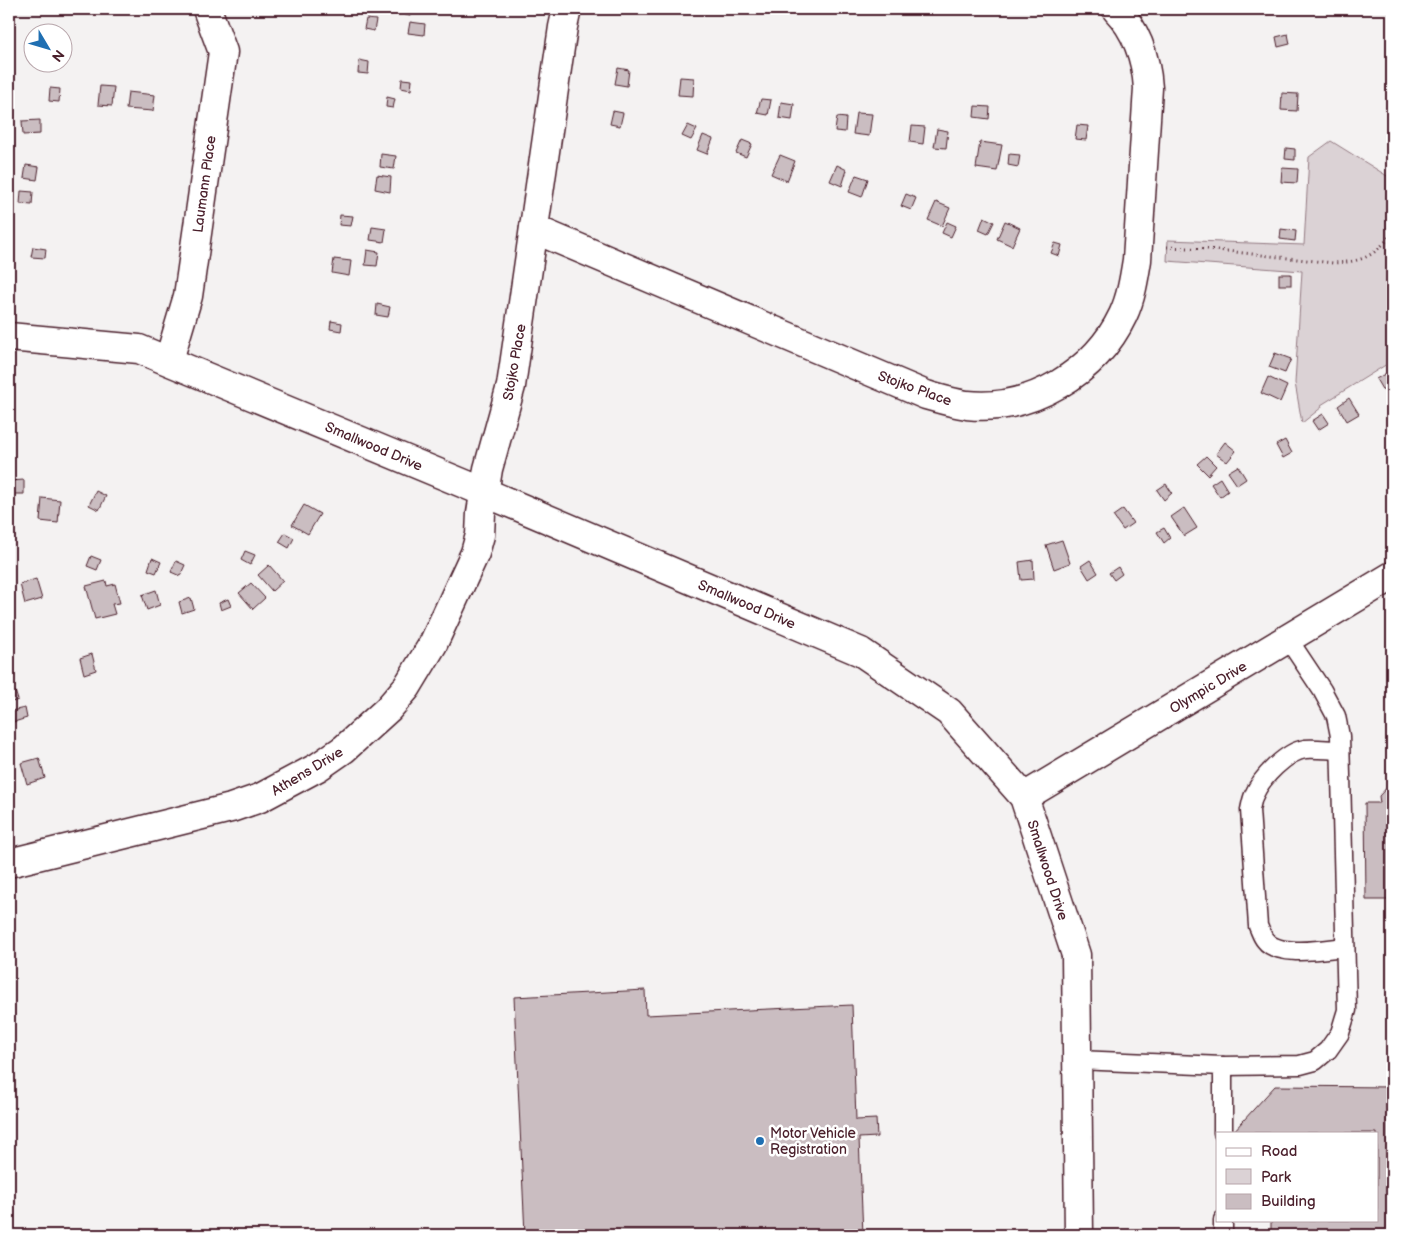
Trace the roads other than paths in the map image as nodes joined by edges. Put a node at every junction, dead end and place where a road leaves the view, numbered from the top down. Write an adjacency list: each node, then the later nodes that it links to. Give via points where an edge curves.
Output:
1 (207, 9): 6 (street, Laumann Place, via 223,52 188,296)
2 (567, 9): 4 (street, Stojko Place)
3 (1116, 9): 4 (street, Stojko Place, via 1134,32 1146,68 1148,88 1134,278 1124,315 1103,347 1073,376 1033,395 989,405 948,402 926,395)
4 (534, 229): 7 (street, Stojko Place, via 511,386)
5 (9, 336): 6 (street, Smallwood Drive, via 139,349)
6 (169, 360): 7 (street, Smallwood Drive)
7 (484, 492): 11 (street, Smallwood Drive, via 861,652 949,712); 12 (street, Athens Drive, via 475,553 433,644 388,709 344,749 288,784 231,808)
8 (1392, 576): 9 (street, Olympic Drive)
9 (1288, 639): 10 (lane, via 1336,716); 11 (street, Olympic Drive)
10 (1340, 750): 13 (lane); 13 (lane, via 1304,749 1292,754 1261,782 1253,795 1250,810 1258,926 1265,940 1275,948 1290,951)
11 (1024, 797): 14 (street, Smallwood Drive, via 1076,955)
12 (9, 863)
13 (1345, 948): 15 (lane, via 1347,1010 1340,1033 1328,1050 1315,1061 1300,1065)
14 (1077, 1060): 15 (lane); 18 (street, Smallwood Drive)
15 (1223, 1066): 16 (lane)
16 (1223, 1132)
17 (1223, 1222): 19 (lane)
18 (1079, 1235)
19 (1223, 1235)

